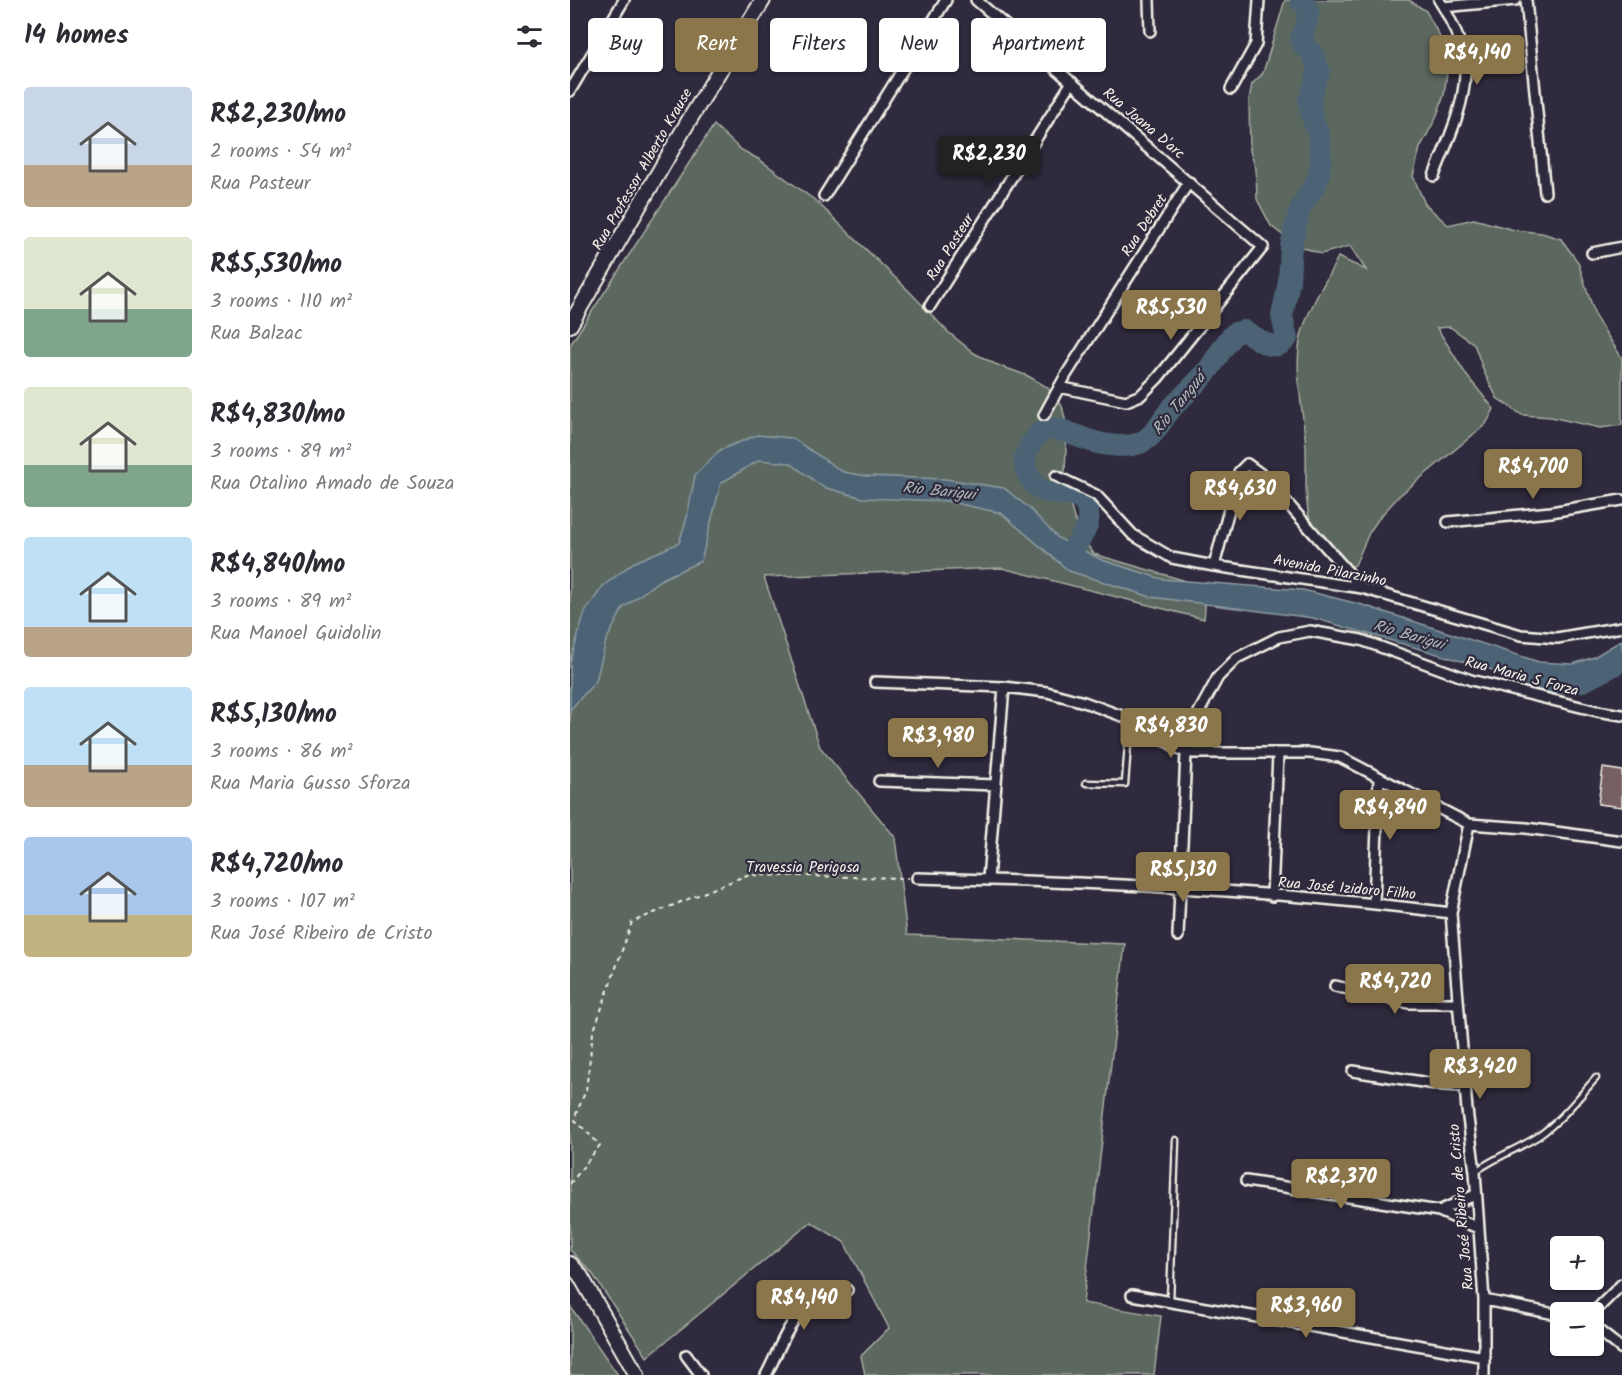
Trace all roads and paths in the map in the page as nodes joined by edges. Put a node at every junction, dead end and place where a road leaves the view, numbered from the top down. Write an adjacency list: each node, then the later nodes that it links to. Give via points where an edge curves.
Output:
1 (624, 0): 13 (street)
2 (763, 0): 21 (street, Rua Professor Alberto Krause)
3 (946, 0): 17 (street)
4 (976, 0): 11 (street, Rua Joana D'arc)
5 (1149, 0): 10 (street)
6 (1259, 0): 12 (street, via 1256,44)
7 (1516, 0): 9 (street)
8 (1526, 0): 16 (street)
9 (1441, 3): 14 (street, via 1459,42 1465,73 1460,105)
10 (1150, 31)
11 (1072, 82): 15 (street, Rua Joana D'arc); 20 (street, Rua Pasteur)
12 (1231, 89)
13 (570, 91)
14 (1434, 176)
15 (1189, 182): 22 (street, Rua Debret); 22 (street, Rua Joana D'arc, via 1263,247 1141,395 1126,401)
16 (1545, 193)
17 (824, 196)
18 (1622, 246): 19 (street)
19 (1592, 253)
20 (930, 306)
21 (570, 325)
22 (1059, 387): 23 (street, Rua Debret)
23 (1044, 415)
24 (1056, 476): 27 (street, Avenida Pilarzinho, via 1096,495 1133,535 1172,558)
25 (1622, 500): 26 (street)
26 (1448, 522)
27 (1214, 566): 28 (street, Avenida Pilarzinho); 28 (street, via 1239,472 1247,464 1273,483)
28 (1362, 588): 29 (street, Avenida Pilarzinho, via 1521,635 1557,638)
29 (1622, 627)
30 (875, 682): 31 (street)
31 (1004, 687): 33 (street, via 1056,694); 39 (street)
32 (1622, 715): 34 (street, Rua Maria S Forza, via 1472,680 1361,640 1310,632 1279,638 1237,658 1218,677 1199,712)
33 (1130, 719): 34 (street); 38 (lane, via 1125,784)
34 (1186, 753): 35 (street); 44 (street, Rua Maria S Forza)
35 (1278, 754): 36 (street, via 1340,757); 45 (street)
36 (1378, 777): 40 (street); 46 (street)
37 (879, 781): 39 (street)
38 (1086, 783)
39 (996, 785): 43 (street)
40 (1469, 824): 41 (street); 47 (street, Rua José Ribeiro de Cristo)
41 (1622, 841)
42 (917, 878): 43 (street, Rua José Izidoro Filho); 57 (path, Travessia Perigosa, via 747,875 632,922 593,1033 586,1090 574,1119 600,1145)
43 (988, 879): 44 (street, Rua José Izidoro Filho)
44 (1180, 889): 45 (street, Rua José Izidoro Filho); 48 (street, Rua Maria S Forza)
45 (1272, 896): 46 (street, Rua José Izidoro Filho)
46 (1374, 903): 47 (street, Rua José Izidoro Filho)
47 (1451, 913): 50 (street, Rua José Ribeiro de Cristo)
48 (1178, 936)
49 (1335, 986): 50 (street, via 1409,1004)
50 (1458, 1003): 53 (street, Rua José Ribeiro de Cristo)
51 (1353, 1071): 53 (street)
52 (1596, 1078): 55 (lane, via 1538,1136)
53 (1465, 1086): 55 (street, Rua José Ribeiro de Cristo)
54 (1176, 1140): 66 (lane)
55 (1475, 1172): 58 (street, Rua José Ribeiro de Cristo)
56 (1246, 1181): 59 (street)
57 (570, 1184)
58 (1476, 1195): 59 (street); 60 (street, Rua José Ribeiro de Cristo)
59 (1439, 1211): 60 (street)
60 (1478, 1228): 65 (street, Rua José Ribeiro de Cristo)
61 (570, 1264): 73 (street)
62 (1622, 1284): 67 (street)
63 (847, 1290): 75 (street, via 819,1301 795,1319)
64 (1132, 1295): 66 (street)
65 (1484, 1300): 68 (street); 72 (street, Rua José Ribeiro de Cristo)
66 (1170, 1301): 72 (street)
67 (1604, 1302)
68 (1550, 1313)
69 (1604, 1335): 70 (street)
70 (1622, 1349)
71 (686, 1355): 74 (street)
72 (1485, 1357): 76 (street, Rua José Ribeiro de Cristo)
73 (637, 1375)
74 (701, 1375)
75 (766, 1375)
76 (1484, 1375)

